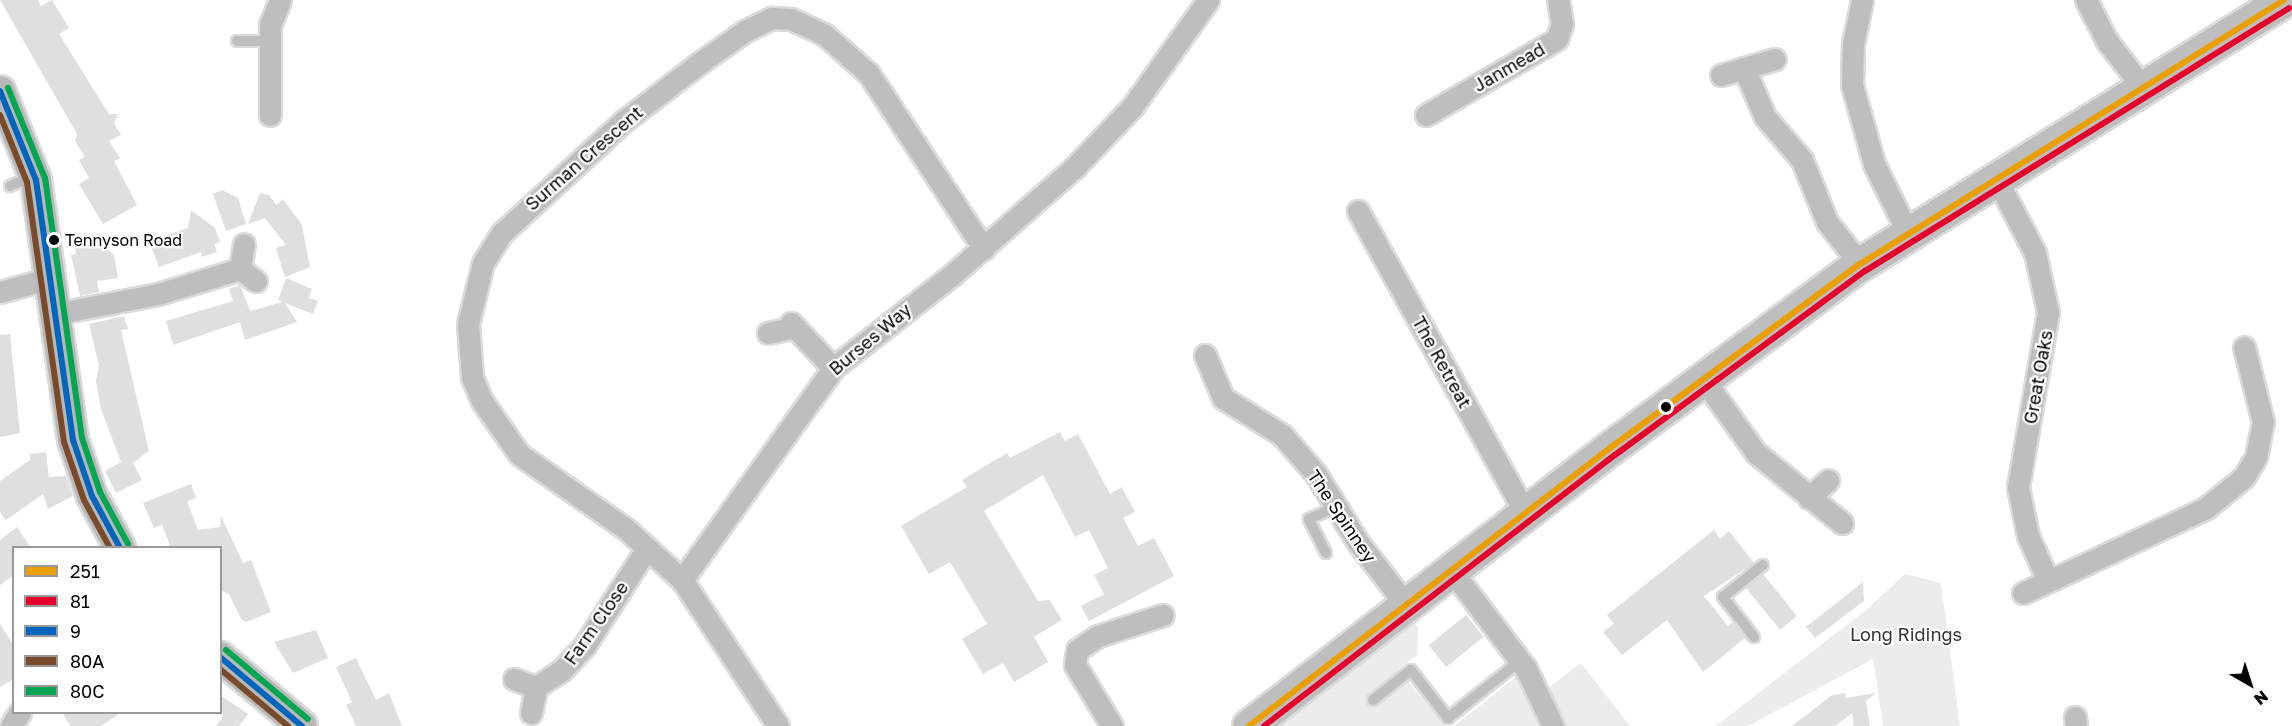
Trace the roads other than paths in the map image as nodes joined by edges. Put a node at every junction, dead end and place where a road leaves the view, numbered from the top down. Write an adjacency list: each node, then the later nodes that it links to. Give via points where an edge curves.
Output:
1 (280, 0): 7 (street, via 272,15)
2 (1208, 0): 20 (street, Burses Way, via 1133,106 1075,167)
3 (1558, 0): 15 (street, Janmead, via 1562,16 1557,39)
4 (1862, 0): 18 (street, via 1853,44 1852,85 1874,164)
5 (2086, 0): 12 (street, via 2107,41)
6 (2284, 0): 12 (main road)
7 (269, 40): 8 (lane); 14 (street)
8 (237, 41)
9 (1775, 58): 10 (street)
10 (1744, 69): 11 (street); 21 (street, via 1766,117 1802,160 1827,222)
11 (1721, 75)
12 (2144, 89): 16 (main road)
13 (0, 91): 22 (street)
14 (270, 115)
15 (1426, 115)
16 (1996, 178): 18 (main road); 41 (street, Great Oaks, via 2035,253 2047,302 2044,349 2018,487 2028,536)
17 (1358, 211): 33 (street, The Retreat)
18 (1908, 233): 21 (main road)
19 (244, 244): 24 (street, via 248,275)
20 (984, 249): 28 (street, Burses Way); 36 (street, Surman Crescent, via 868,74 825,35 791,19 772,18 746,31 624,121 552,184 502,232 483,263 468,324 472,377 500,431 519,454)
21 (1860, 264): 29 (main road)
22 (50, 278): 23 (street); 24 (street)
23 (0, 292)
24 (54, 315): 35 (street, via 73,440 92,496)
25 (768, 333): 28 (street, via 792,325)
26 (2244, 347): 41 (street, via 2263,422 2256,457 2244,477 2206,508)
27 (1205, 355): 32 (street, The Spinney, via 1223,398 1282,435)
28 (833, 368): 40 (street, Burses Way)
29 (1704, 379): 31 (street, via 1741,436 1782,478); 33 (main road)
30 (1828, 480): 31 (street)
31 (1809, 498): 34 (street)
32 (1339, 506): 37 (lane, via 1309,519); 43 (street, The Spinney, via 1357,541)
33 (1526, 514): 39 (main road)
34 (1842, 524)
35 (119, 546)
36 (647, 548): 40 (street, Surman Crescent); 49 (street, Farm Close, via 579,652)
37 (1326, 553)
38 (1763, 565): 45 (lane, via 1723,597)
39 (1452, 571): 43 (main road); 47 (street)
40 (682, 580): 53 (street)
41 (2048, 581): 42 (street)
42 (2023, 593)
43 (1406, 605): 55 (main road)
44 (1163, 615): 54 (street, via 1098,636 1077,650 1075,665)
45 (1754, 637)
46 (222, 659): 52 (street)
47 (1520, 661): 50 (lane, via 1448,718 1411,670); 56 (street)
48 (514, 678): 49 (street)
49 (536, 687): 51 (street)
50 (1373, 700)
51 (531, 713)
52 (302, 726)
53 (778, 726)
54 (1112, 726)
55 (1249, 726)
56 (1552, 726)

